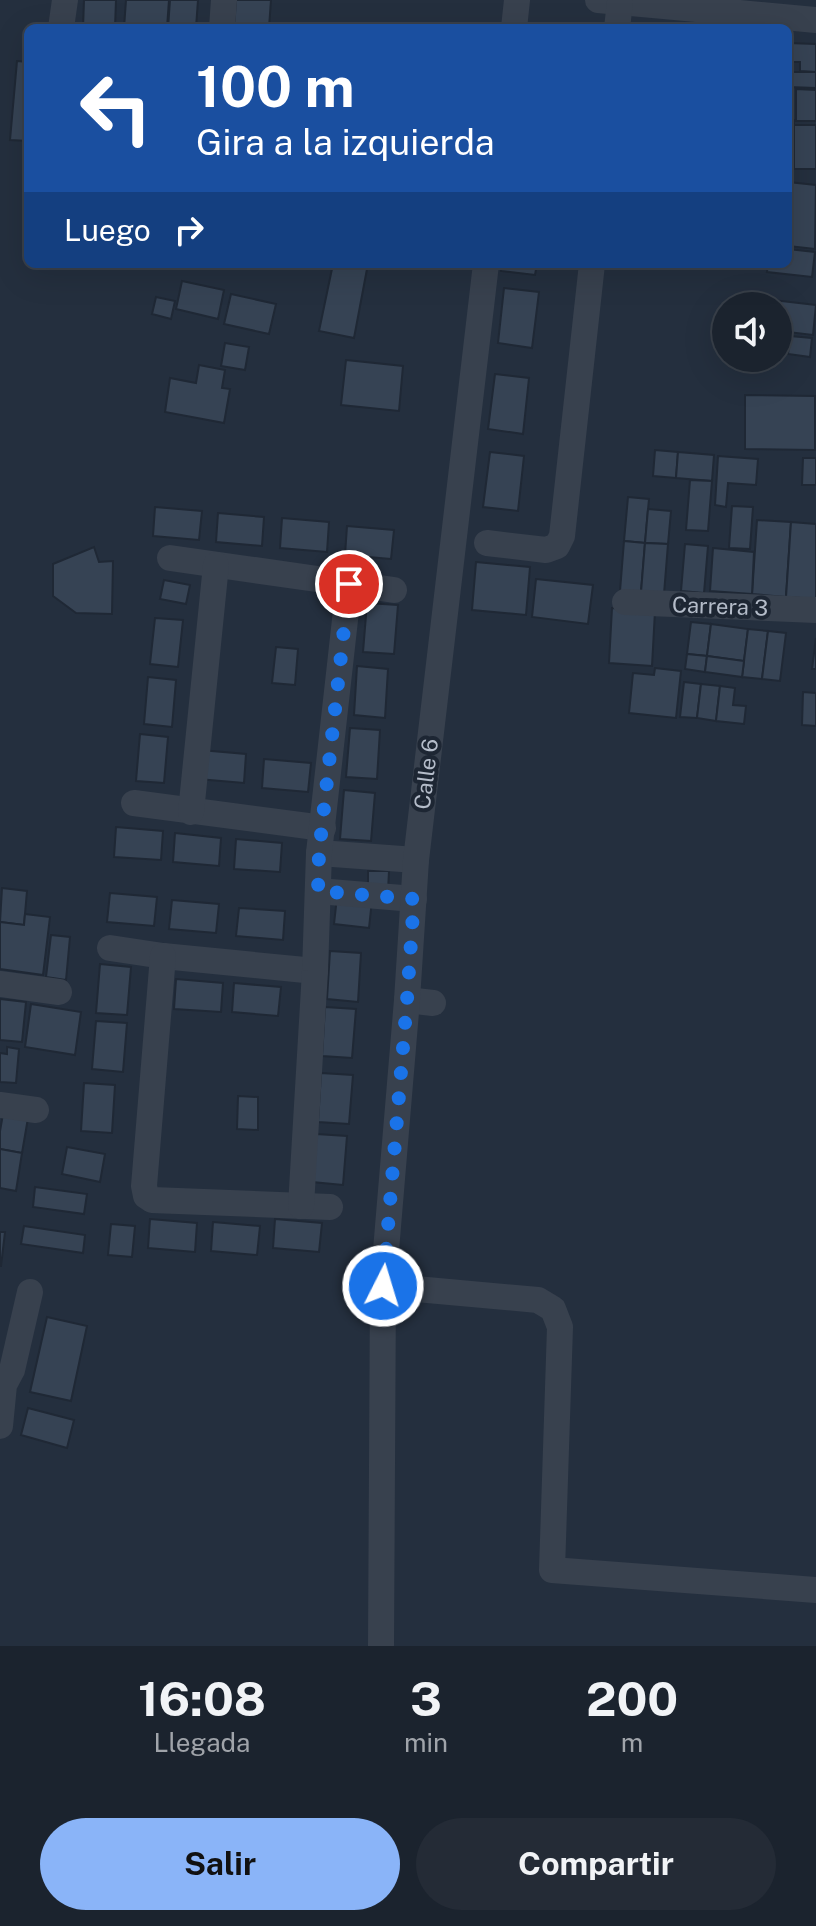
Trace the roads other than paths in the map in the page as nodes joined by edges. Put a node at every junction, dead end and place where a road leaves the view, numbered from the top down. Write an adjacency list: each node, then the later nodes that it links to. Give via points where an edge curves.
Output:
1 (65, 0): 6 (street)
2 (224, 0): 7 (street)
3 (517, 0): 8 (street)
4 (612, 10): 5 (street)
5 (816, 20)
6 (62, 24)
7 (222, 24)
8 (514, 24)
9 (486, 268): 21 (street, Calle 6)
10 (592, 268): 11 (street, via 562,536 557,546 546,550)
11 (487, 543)
12 (170, 558): 13 (street)
13 (216, 565): 14 (street); 19 (street)
14 (349, 584): 15 (street); 20 (street)
15 (394, 590)
16 (625, 602): 17 (street, Carrera 3)
17 (816, 610)
18 (134, 803): 19 (street)
19 (191, 812): 20 (street)
20 (321, 840): 21 (street); 22 (street)
21 (416, 860): 23 (street, Calle 6)
22 (318, 891): 23 (street); 26 (street)
23 (414, 899): 33 (street, Calle 6, via 420,1001)
24 (110, 948): 25 (street)
25 (163, 956): 26 (street); 31 (street, via 146,1196)
26 (315, 971): 31 (street)
27 (0, 984): 28 (street)
28 (59, 992)
29 (0, 1105): 30 (street)
30 (36, 1110)
31 (301, 1206): 32 (street)
32 (330, 1207)
33 (383, 1286): 37 (street, via 538,1300 553,1309 560,1327 552,1570); 38 (street, Calle 6)
34 (30, 1292): 35 (street, via 12,1370)
35 (2, 1386): 36 (street)
36 (0, 1426)
37 (816, 1590)
38 (381, 1646)

